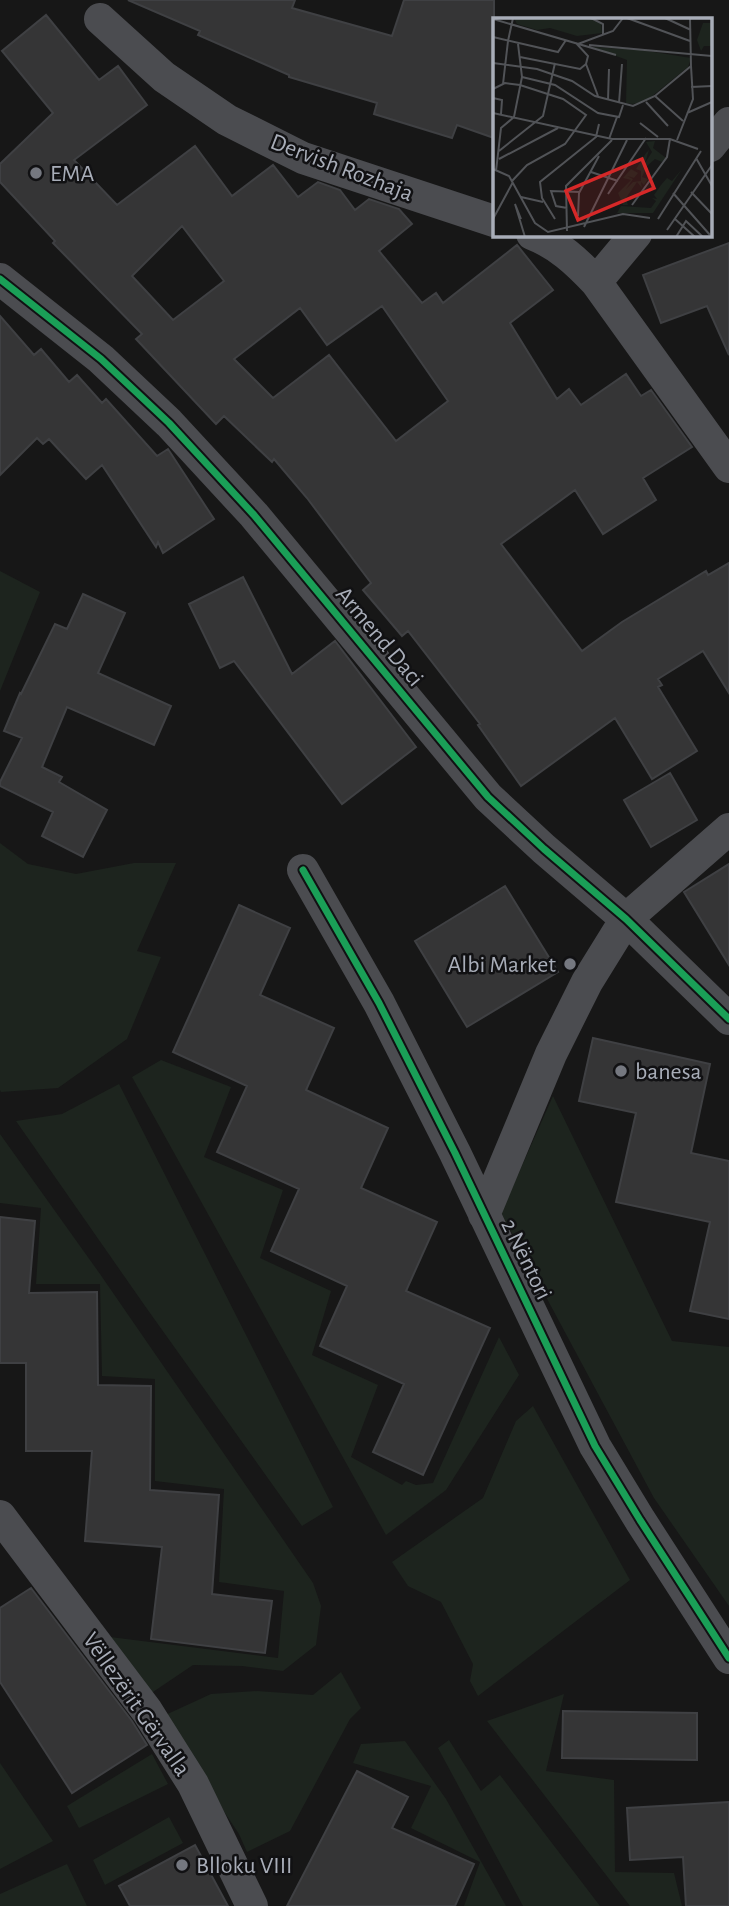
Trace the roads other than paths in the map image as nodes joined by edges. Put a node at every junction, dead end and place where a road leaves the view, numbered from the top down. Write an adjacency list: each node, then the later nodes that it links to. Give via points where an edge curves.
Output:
1 (100, 19): 4 (street, Dervish Rozhaja, via 164,77 227,120 303,158)
2 (729, 124): 3 (street)
3 (712, 144)
4 (493, 220)
5 (536, 236): 8 (street, via 575,259)
6 (634, 236): 8 (street)
7 (0, 279): 12 (street, Armend Daci, via 101,359 169,423 254,515 488,797)
8 (596, 282): 9 (street)
9 (729, 467)
10 (729, 829): 12 (street, 2 Nëntori)
11 (303, 870): 14 (street, 2 Nëntori, via 379,1003)
12 (626, 919): 13 (street, Armend Daci); 14 (street, 2 Nëntori, via 551,1054)
13 (729, 1019)
14 (484, 1215): 16 (street, 2 Nëntori, via 595,1446)
15 (0, 1516): 17 (street, Vëllezërit Gërvalla, via 147,1711 192,1784)
16 (729, 1658)
17 (253, 1906)

